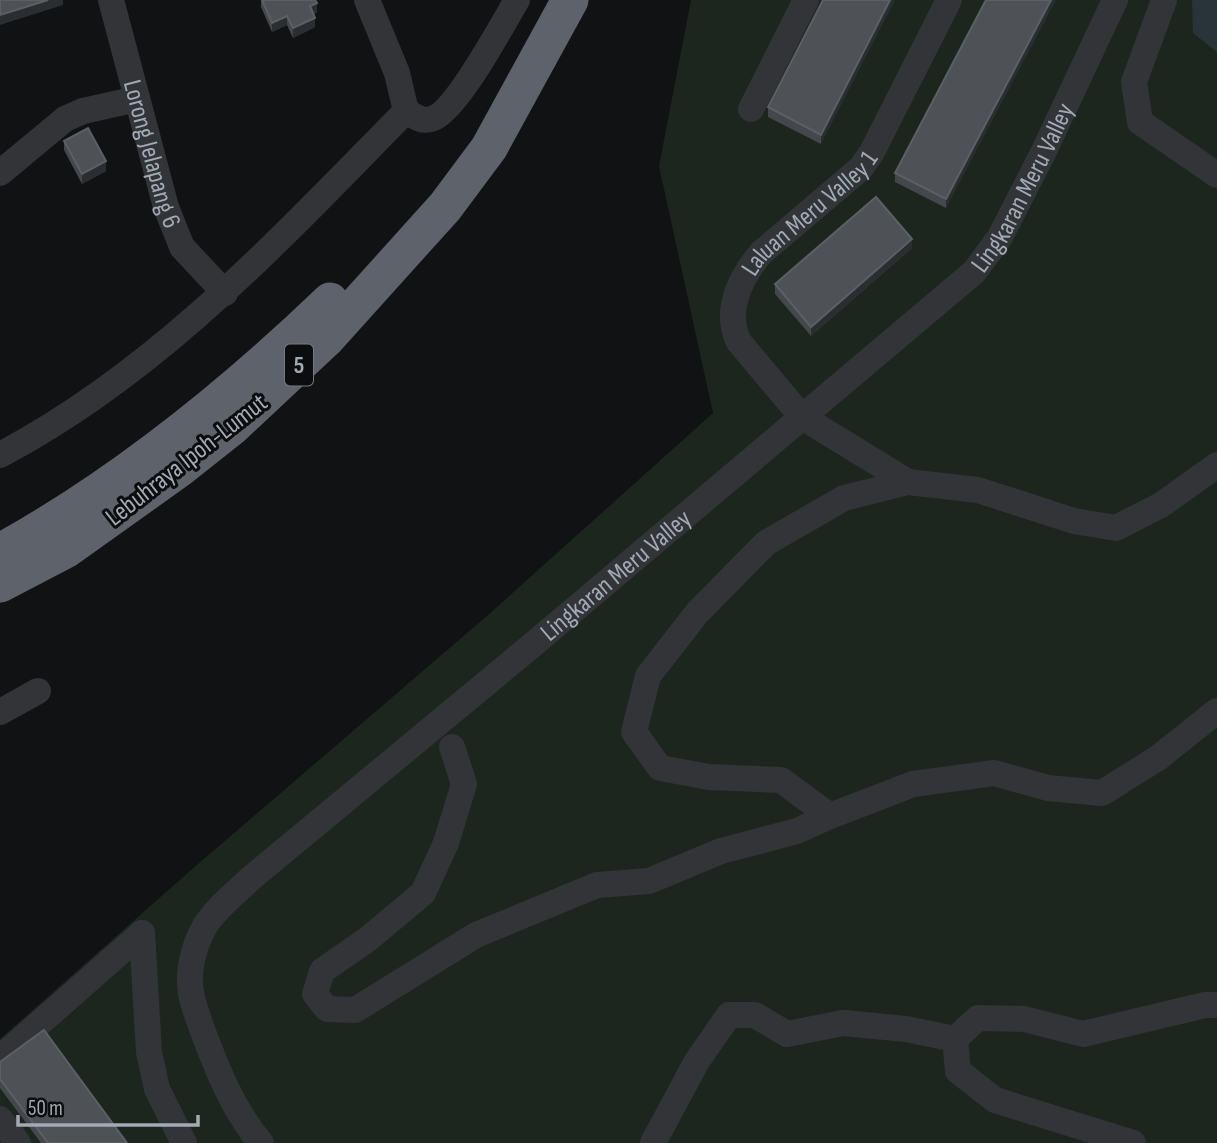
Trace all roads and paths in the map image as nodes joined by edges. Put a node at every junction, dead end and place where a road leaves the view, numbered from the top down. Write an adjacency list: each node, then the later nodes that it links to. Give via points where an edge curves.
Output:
1 (111, 0): 10 (street, Lorong Jelapang 6)
2 (367, 0): 12 (street, via 397,73)
3 (517, 0): 12 (street, via 466,84 443,112 426,120)
4 (570, 0): 9 (highway, Lebuhraya Ipoh-Lumut / 5)
5 (806, 0): 11 (street)
6 (949, 0): 16 (street, Laluan Meru Valley 1, via 861,168 761,253 740,283 733,312 739,342)
7 (1115, 0): 16 (street, Lingkaran Meru Valley, via 1044,151 989,253 956,288)
8 (1164, 0): 14 (street, via 1134,82 1140,122)
9 (530, 75): 20 (highway, Lebuhraya Ipoh-Lumut / 5, via 431,196 260,365 109,484); 21 (highway, Lebuhraya Ipoh-Lumut / 5, via 489,148 445,207 280,384 127,508 67,549)
10 (137, 99): 13 (street, via 65,119); 15 (street, Lorong Jelapang 6, via 166,207 182,247)
11 (751, 109)
12 (406, 111): 15 (street)
13 (0, 173)
14 (1217, 175)
15 (225, 293): 17 (street, via 118,381)
16 (803, 417): 19 (street, Laluan Meru Valley 1); 33 (street, Lingkaran Meru Valley, via 250,879 214,914 204,928 192,965 192,1002 219,1074)
17 (0, 456)
18 (1217, 465): 19 (street, via 1161,505 1116,528 1073,521 978,490)
19 (908, 482): 26 (street, via 844,498 766,543 697,613 648,677 634,732 660,768 781,780)
20 (0, 552)
21 (0, 584)
22 (38, 691): 24 (street)
23 (1217, 711): 26 (street, via 1158,758 1102,793 1048,788 994,774 913,784)
24 (0, 712)
25 (452, 747): 26 (street, via 464,784 446,843 423,893 322,971 314,995 327,1009 355,1010 476,935 597,884 649,881 721,851 797,831)
26 (830, 816)
27 (1217, 1005): 28 (street, via 1083,1034 1024,1019 978,1017)
28 (955, 1039): 34 (street, via 843,1023 788,1034 755,1015 729,1015 697,1061); 35 (street, via 958,1071 995,1100)
29 (0, 1058): 32 (street, via 142,933 149,1052 157,1089)
30 (0, 1119): 31 (street)
31 (18, 1143)
32 (184, 1143)
33 (261, 1143)
34 (653, 1143)
35 (1133, 1143)

